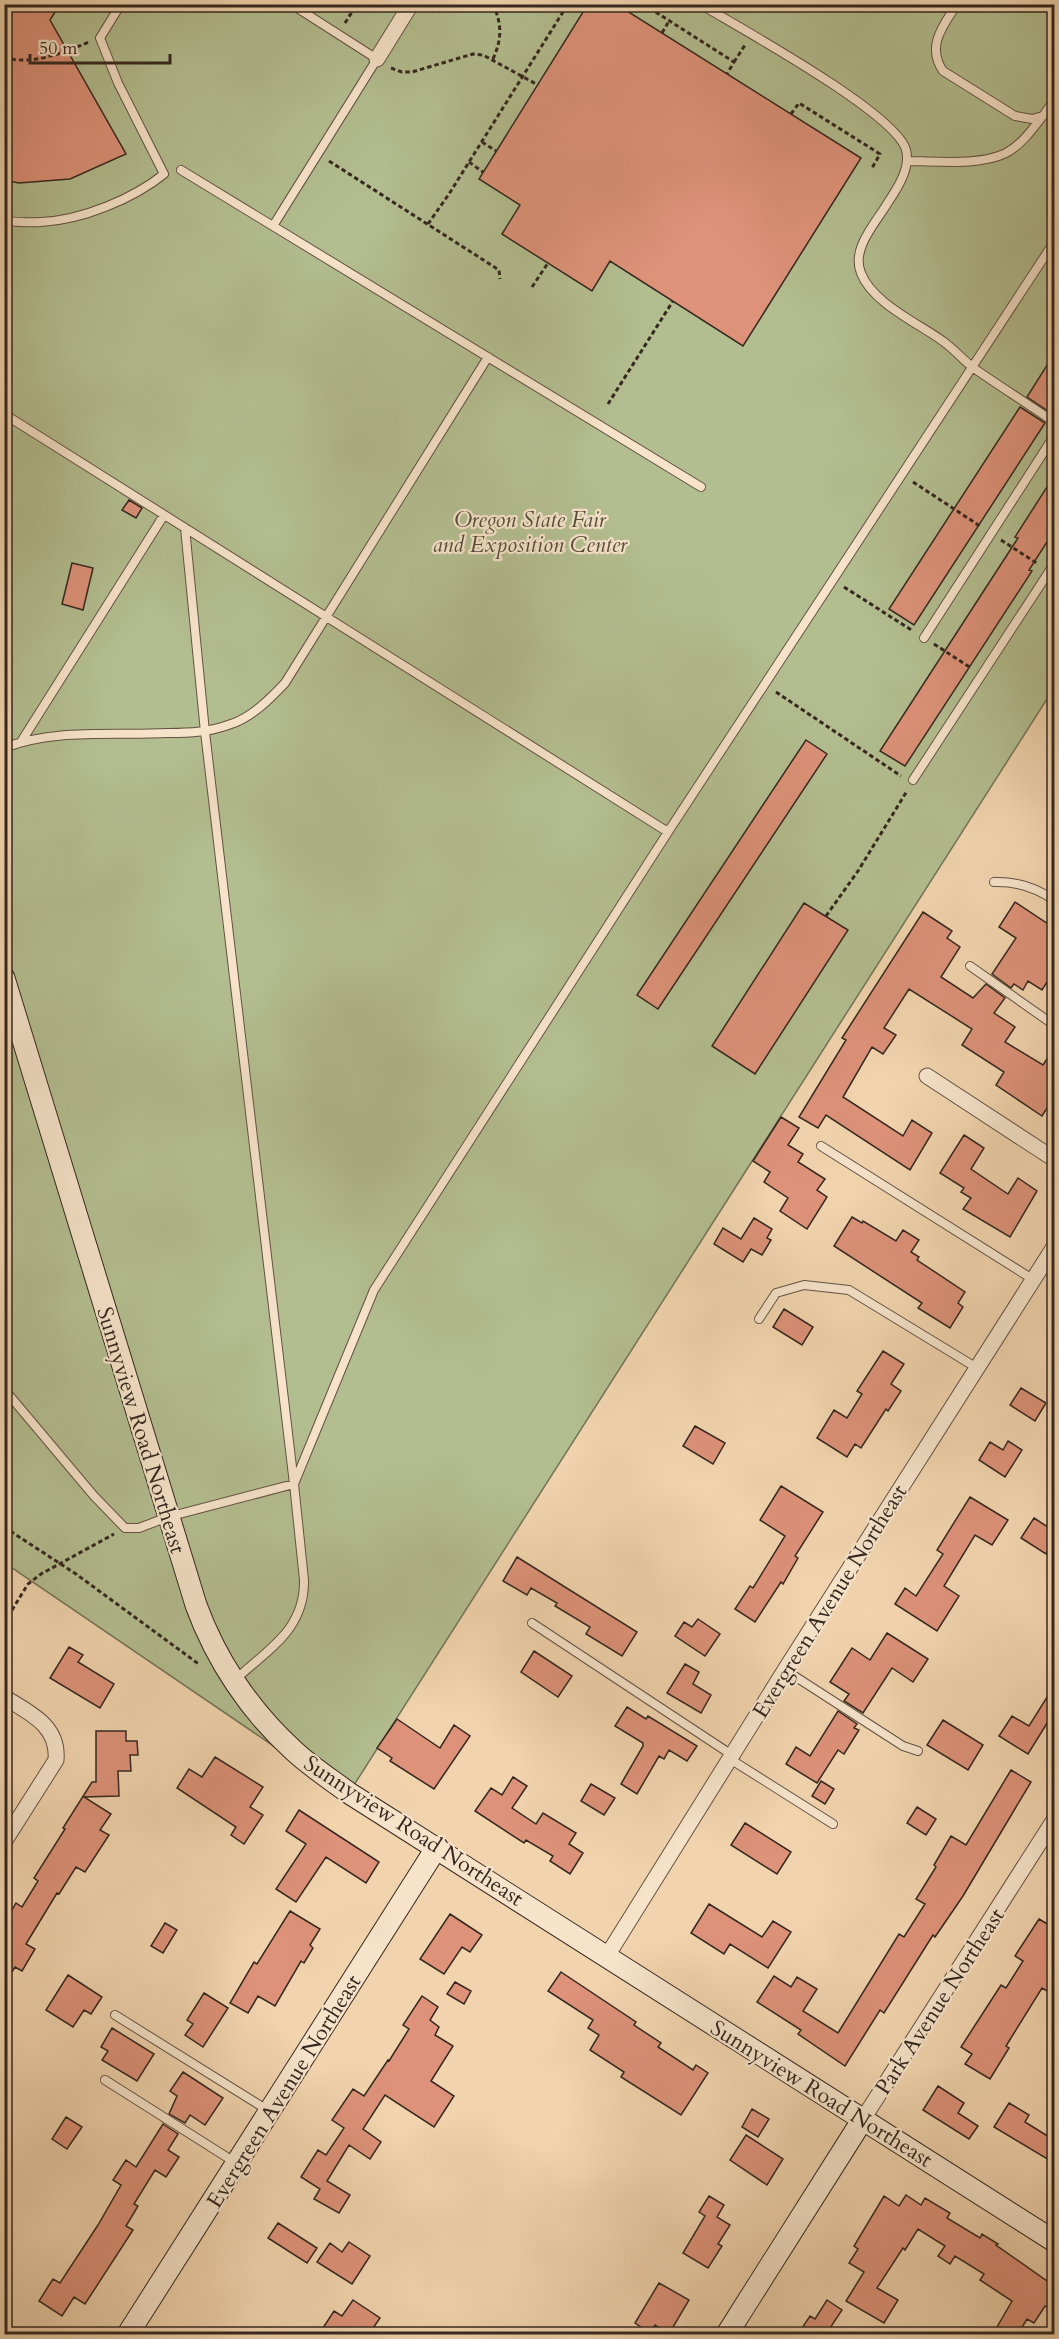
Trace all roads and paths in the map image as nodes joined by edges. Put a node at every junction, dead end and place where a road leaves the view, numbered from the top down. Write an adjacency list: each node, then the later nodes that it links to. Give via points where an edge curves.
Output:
1 (121, 4): 14 (lane)
2 (291, 4): 12 (lane)
3 (357, 4): 12 (path)
4 (411, 4): 16 (street)
5 (493, 4): 17 (path, via 501,30)
6 (568, 4): 20 (path)
7 (643, 4): 10 (path)
8 (700, 4): 13 (lane)
9 (957, 4): 24 (lane, via 935,44 936,61 943,71 1015,116)
10 (669, 21): 11 (path); 18 (path)
11 (662, 33)
12 (338, 34): 16 (lane)
13 (751, 34): 18 (path); 28 (lane, via 791,57 888,126 905,147)
14 (100, 38): 15 (path, via 35,60); 33 (lane, via 164,174 121,202 68,218)
15 (4, 58)
16 (377, 59): 17 (path, via 402,72 473,54); 27 (lane)
17 (493, 59): 20 (path)
18 (734, 62): 19 (path)
19 (727, 74)
20 (523, 76): 21 (path); 25 (path)
21 (538, 85)
22 (1054, 100): 24 (lane)
23 (791, 114): 30 (path, via 799,103 880,154)
24 (1043, 116): 28 (lane, via 1006,153 984,160)
25 (482, 142): 26 (path); 29 (path)
26 (496, 151)
27 (318, 154): 34 (path); 35 (lane)
28 (908, 161): 42 (lane, via 858,253 861,273 876,295 946,343)
29 (469, 162): 32 (path); 34 (path)
30 (872, 168)
31 (181, 170): 35 (lane)
32 (483, 172)
33 (4, 221)
34 (428, 224): 38 (path, via 499,270)
35 (273, 226): 41 (lane)
36 (1054, 242): 42 (lane)
37 (548, 263): 39 (path)
38 (500, 279)
39 (532, 287)
40 (674, 301): 43 (path)
41 (488, 357): 47 (lane); 51 (lane)
42 (973, 368): 45 (lane); 58 (lane)
43 (608, 404)
44 (4, 414): 48 (lane)
45 (1054, 422)
46 (1054, 436): 52 (lane)
47 (701, 487)
48 (164, 515): 49 (lane); 55 (lane)
49 (185, 528): 51 (lane); 54 (lane)
50 (1054, 564): 57 (lane)
51 (327, 617): 54 (lane, via 272,697 233,724); 58 (lane)
52 (924, 638)
53 (781, 683): 57 (path, via 775,693)
54 (205, 732): 55 (lane, via 60,736); 74 (lane)
55 (21, 742): 56 (lane)
56 (4, 748)
57 (913, 780): 61 (path)
58 (668, 832): 74 (lane, via 374,1290)
59 (994, 882): 60 (lane, via 1010,881 1041,891)
60 (1054, 900)
61 (826, 916)
62 (970, 966): 65 (lane)
63 (4, 978): 64 (main road, Sunnyview Road Northeast)
64 (9, 1008): 75 (main road, Sunnyview Road Northeast)
65 (1054, 1024)
66 (927, 1076): 68 (street)
67 (821, 1146): 70 (lane)
68 (1054, 1160)
69 (1054, 1247): 70 (street, Evergreen Avenue Northeast)
70 (1034, 1280): 72 (street, Evergreen Avenue Northeast)
71 (759, 1319): 72 (lane, via 776,1293 785,1290 804,1285 849,1290)
72 (977, 1368): 82 (street, Evergreen Avenue Northeast)
73 (4, 1389): 76 (lane)
74 (294, 1484): 75 (lane); 83 (lane, via 304,1580 300,1611 282,1639)
75 (168, 1517): 76 (lane, via 139,1528); 83 (main road, Sunnyview Road Northeast, via 206,1633)
76 (122, 1525): 78 (path, via 112,1537)
77 (4, 1527): 78 (path)
78 (60, 1563): 79 (path, via 28,1584); 81 (path)
79 (4, 1623)
80 (532, 1623): 86 (lane)
81 (205, 1668)
82 (785, 1670): 85 (lane, via 903,1746); 86 (street, Evergreen Avenue Northeast)
83 (234, 1681): 90 (main road, Sunnyview Road Northeast, via 294,1751 349,1793)
84 (4, 1697): 89 (street, via 41,1721 57,1747 56,1760)
85 (918, 1751)
86 (731, 1757): 88 (lane); 91 (street, Evergreen Avenue Northeast)
87 (1054, 1820): 95 (street, Park Avenue Northeast)
88 (833, 1824)
89 (4, 1842)
90 (437, 1847): 91 (main road, Sunnyview Road Northeast); 94 (main road, Evergreen Avenue Northeast)
91 (607, 1956): 95 (main road, Sunnyview Road Northeast)
92 (115, 2015): 94 (lane)
93 (105, 2080): 96 (lane)
94 (270, 2112): 96 (main road, Evergreen Avenue Northeast)
95 (863, 2119): 97 (main road, Sunnyview Road Northeast); 99 (main road, Park Avenue Northeast)
96 (237, 2163): 98 (main road, Evergreen Avenue Northeast)
97 (1054, 2241)
98 (128, 2334)
99 (727, 2334)

